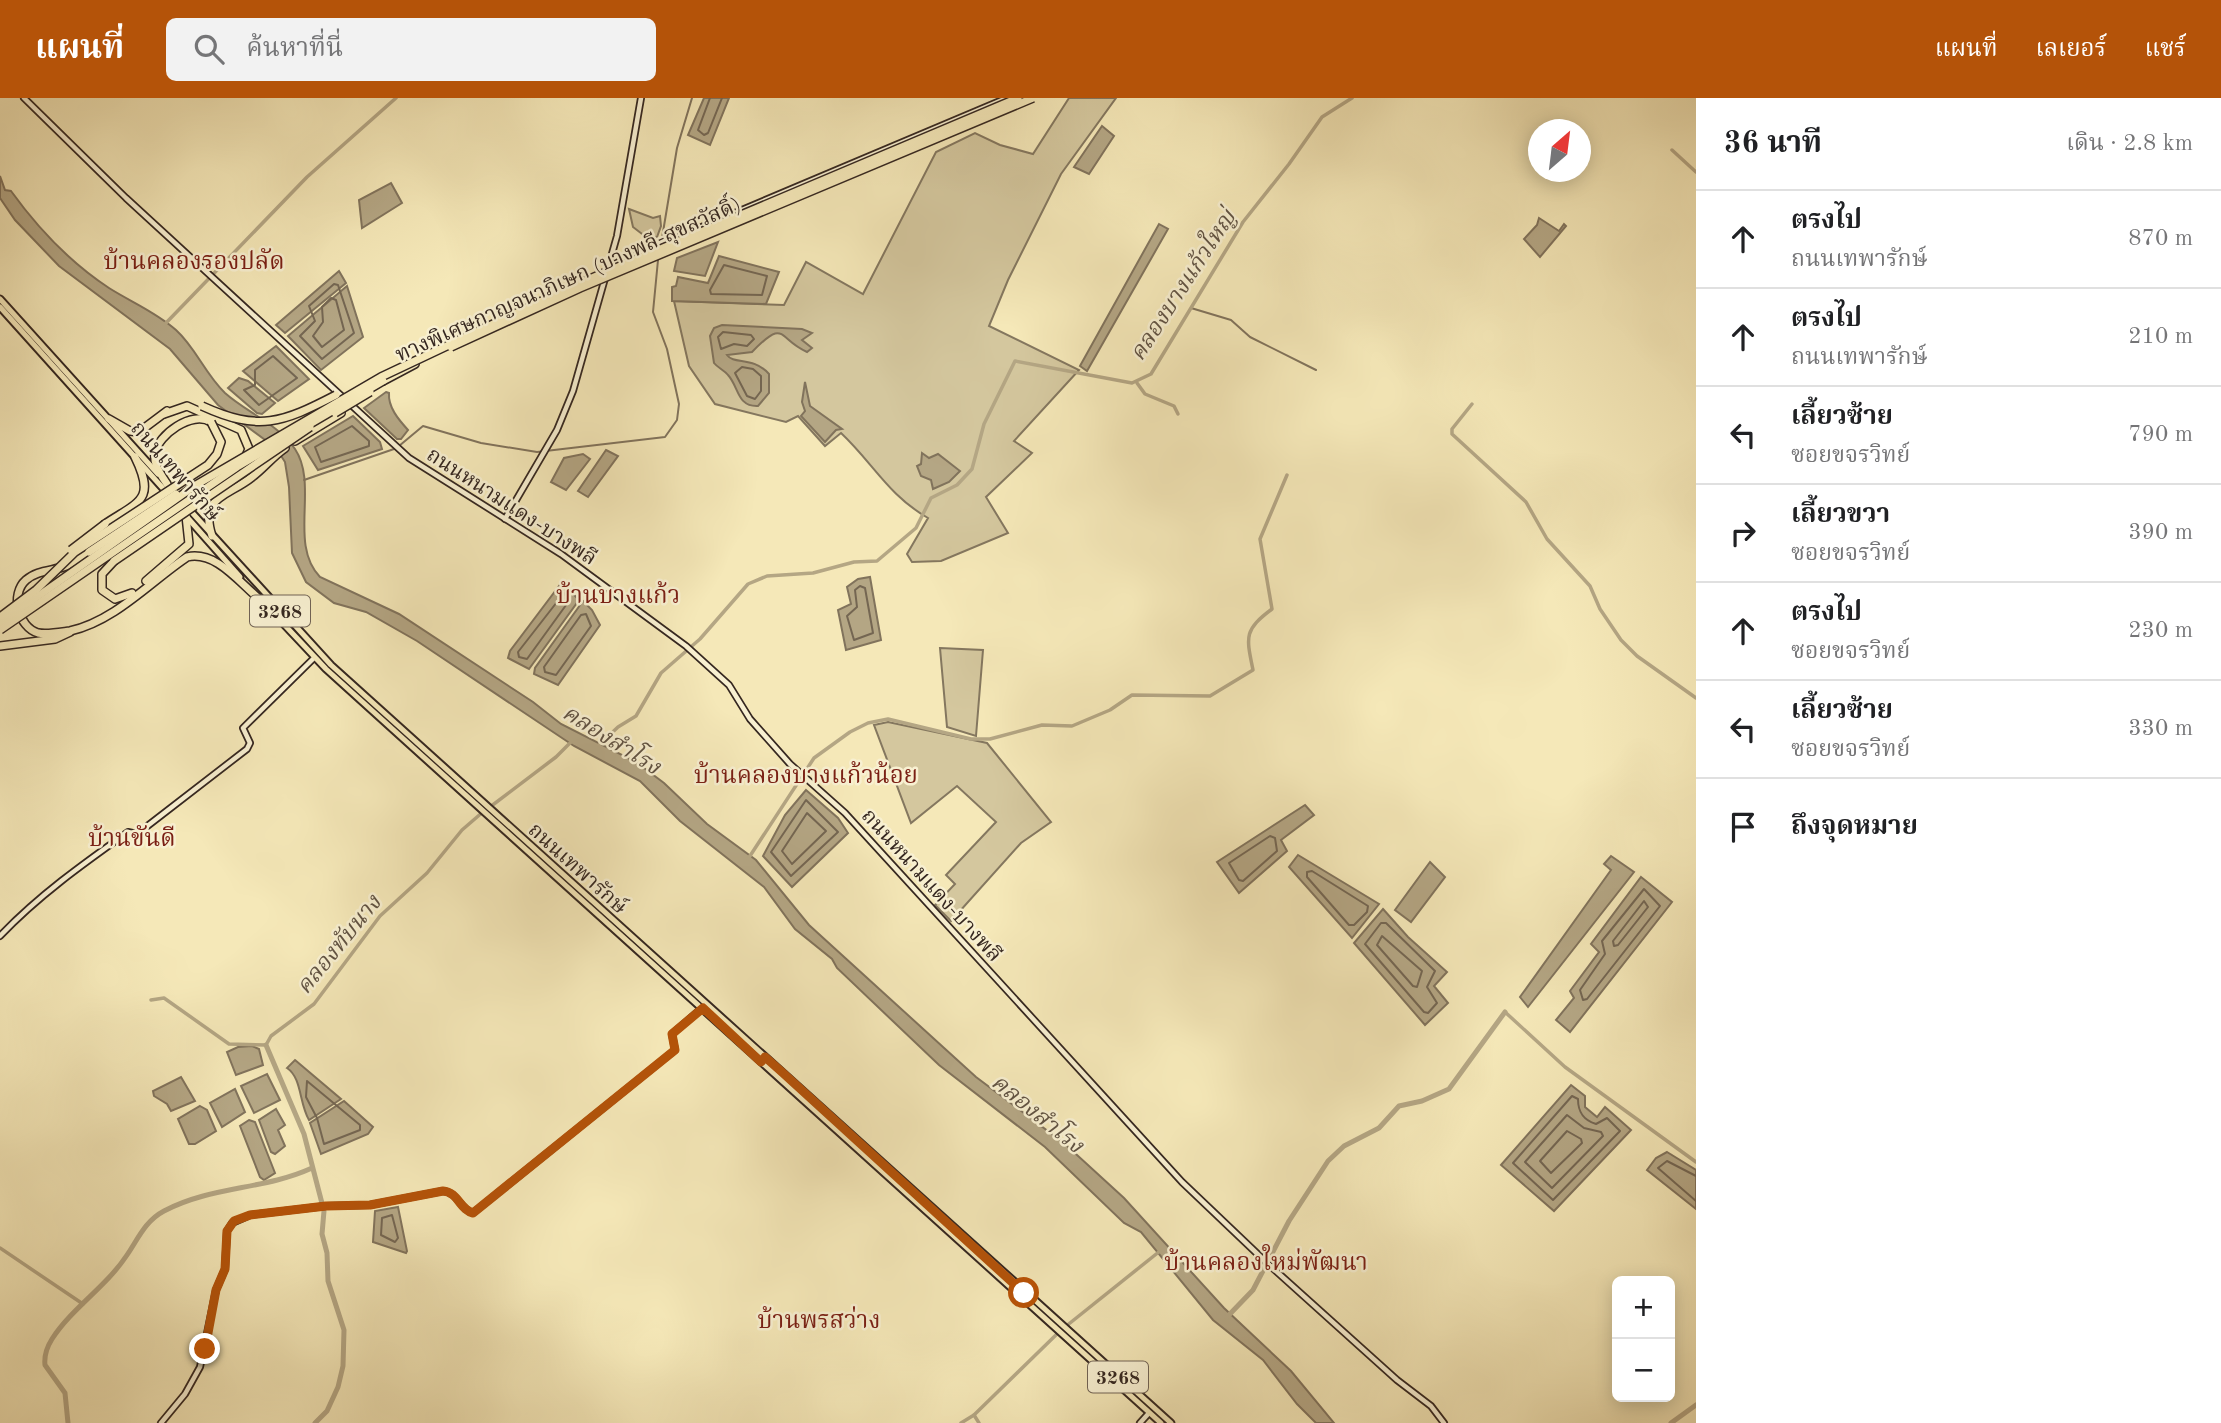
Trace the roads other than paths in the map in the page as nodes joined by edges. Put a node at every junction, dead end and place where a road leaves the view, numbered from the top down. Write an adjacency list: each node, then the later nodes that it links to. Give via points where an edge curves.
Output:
1 (24, 98): 19 (main road, ถนนหนามแดง-บางพลี, via 395,446)
2 (640, 98): 6 (main road)
3 (1007, 98): 6 (main road)
4 (1018, 98): 9 (highway, ทางพิเศษกาญจนาภิเษก (บางพลี-สุขสวัสดิ์), bridge, via 580,283)
5 (1033, 98): 10 (highway, ทางพิเศษกาญจนาภิเษก (บางพลี-สุขสวัสดิ์), bridge, via 580,288)
6 (609, 266): 19 (main road, via 573,391 545,452)
7 (0, 299): 11 (main road, ถนนเทพารักษ์ / 3268)
8 (0, 307): 11 (main road, ถนนเทพารักษ์ / 3268)
9 (411, 361): 13 (highway, bridge, via 309,409 261,423 240,422 184,401); 17 (highway, ทางพิเศษกาญจนาภิเษก (บางพลี-สุขสวัสดิ์), bridge)
10 (383, 381): 12 (highway, bridge); 21 (highway, ทางพิเศษกาญจนาภิเษก (บางพลี-สุขสวัสดิ์), bridge, via 268,447)
11 (77, 387): 14 (main road, ถนนเทพารักษ์ / 3268); 15 (main road, ถนนเทพารักษ์ / 3268)
12 (351, 406): 20 (highway, bridge, via 217,499 209,511); 21 (highway, bridge, via 311,426)
13 (164, 414): 14 (highway, via 139,432); 21 (highway, bridge, via 187,406 236,426 249,449 240,470)
14 (109, 418): 16 (main road, ถนนเทพารักษ์ / 3268)
15 (135, 457): 18 (main road, ถนนเทพารักษ์ / 3268); 23 (highway, bridge, via 146,489 138,502 81,541 34,589)
16 (167, 484): 20 (main road, ถนนเทพารักษ์ / 3268); 23 (highway, bridge, via 156,462 158,447 188,419 212,422 221,442 208,466 75,552 36,590)
17 (196, 485): 24 (highway, ทางพิเศษกาญจนาภิเษก (บางพลี-สุขสวัสดิ์), bridge); 26 (highway, bridge, via 164,500 66,566 27,579 18,595 23,621 36,632)
18 (186, 516): 21 (highway, via 190,537 185,549 127,597 115,599 102,590 102,574); 22 (main road, ถนนเทพารักษ์ / 3268)
19 (505, 519): 40 (main road, ถนนหนามแดง-บางพลี, via 573,562 686,646 729,685 750,719 845,813 1182,1182 1431,1406)
20 (212, 536): 29 (main road, ถนนเทพารักษ์ / 3268)
21 (110, 559): 25 (highway, ทางพิเศษกาญจนาภิเษก (บางพลี-สุขสวัสดิ์), bridge)
22 (263, 602): 26 (highway, via 217,562 187,556 124,604); 28 (main road, ถนนเทพารักษ์ / 3268)
23 (0, 615)
24 (0, 623)
25 (0, 630)
26 (73, 630): 27 (highway, via 55,639)
27 (0, 646)
28 (314, 657): 29 (main road, ถนนเทพารักษ์ / 3268); 31 (main road, via 243,728 250,743 247,749 132,835 128,832 69,874)
29 (375, 709): 30 (main road, ถนนเทพารักษ์ / 3268)
30 (490, 813): 32 (main road, ถนนเทพารักษ์ / 3268); 33 (main road, ถนนเทพารักษ์ / 3268)
31 (0, 936)
32 (703, 1008): 33 (main road, ถนนเทพารักษ์ / 3268); 36 (main road, via 672,1034 675,1050 473,1213 443,1191 370,1205 248,1215 230,1225 225,1269 216,1290 200,1367 187,1393)
33 (763, 1059): 34 (main road, ถนนเทพารักษ์ / 3268)
34 (1061, 1330): 35 (main road, ถนนเทพารักษ์ / 3268); 39 (main road, ถนนเทพารักษ์ / 3268)
35 (1149, 1413): 37 (main road); 38 (main road, ถนนเทพารักษ์ / 3268)
36 (161, 1423)
37 (1140, 1423)
38 (1161, 1423)
39 (1171, 1423)
40 (1444, 1423)

